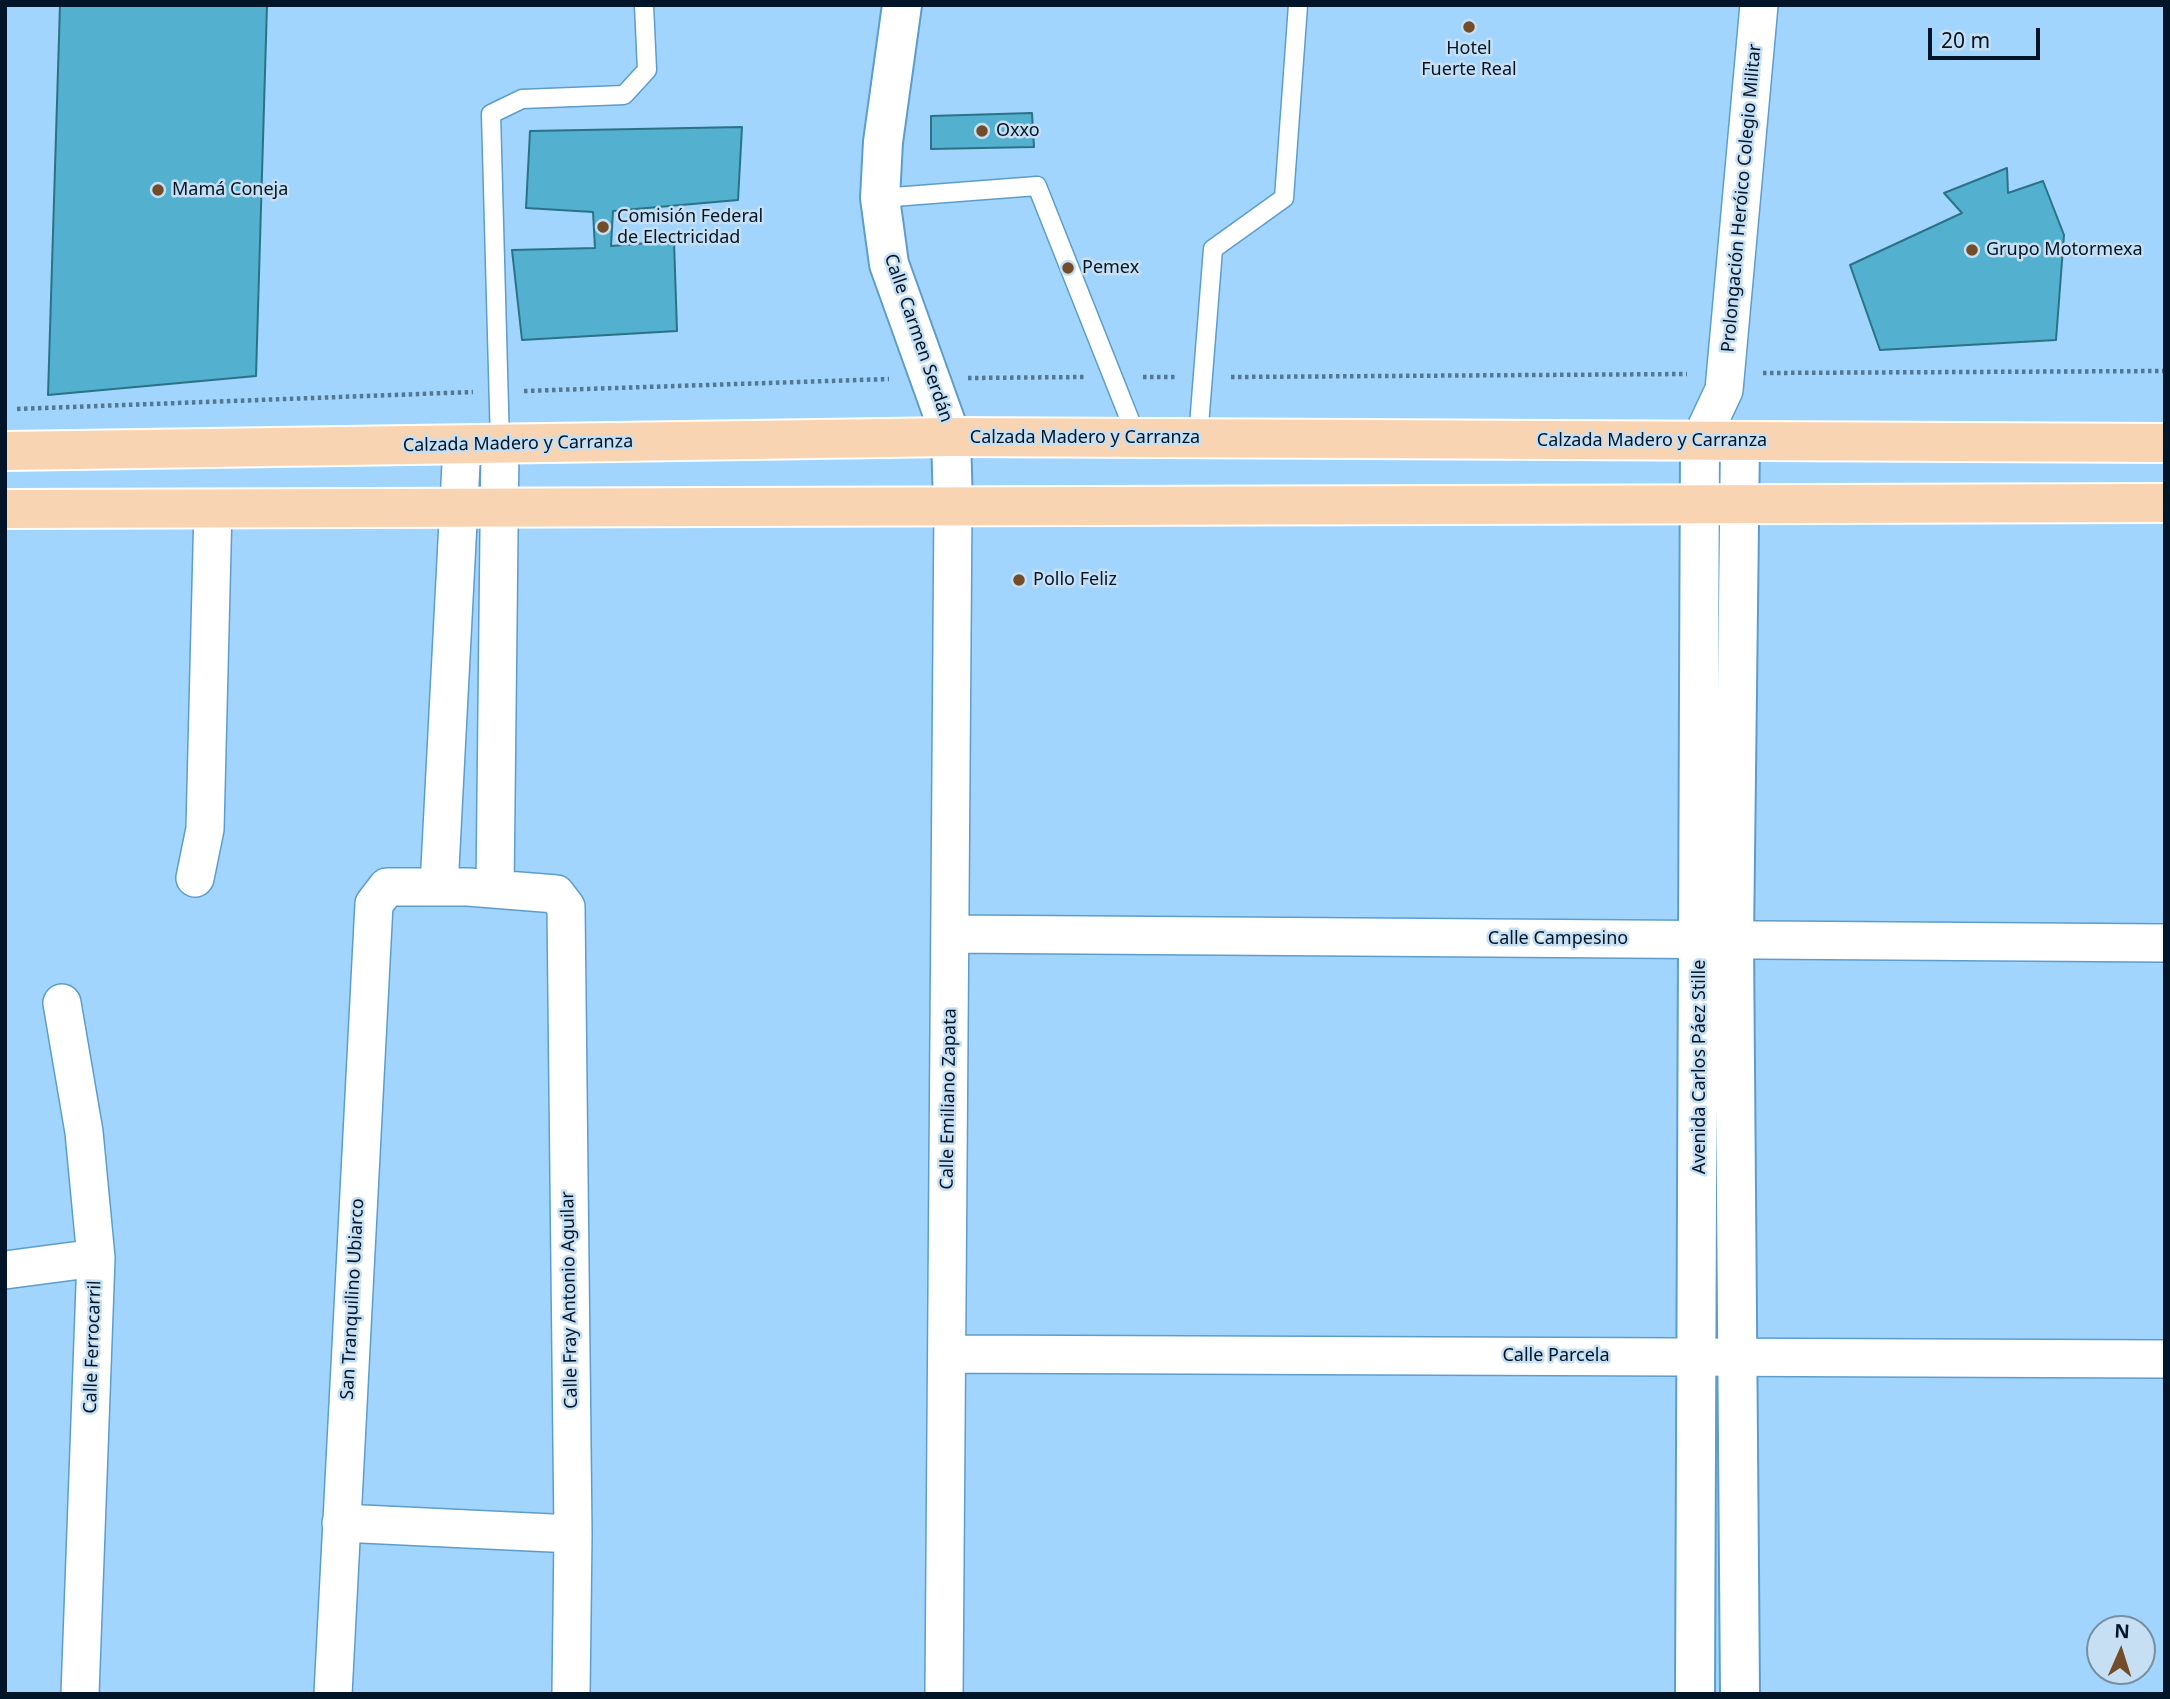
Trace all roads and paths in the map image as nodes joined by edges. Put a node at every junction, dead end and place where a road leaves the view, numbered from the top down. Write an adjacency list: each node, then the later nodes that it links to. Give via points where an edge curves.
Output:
1 (645, 5): 14 (lane, via 647,69 624,95 522,99 491,114)
2 (902, 5): 5 (street, Calle Carmen Serdán)
3 (1298, 5): 9 (lane, via 1284,198 1213,249)
4 (1759, 5): 6 (street, Prolongación Heróico Colegio Militar)
5 (880, 198): 7 (street, Calle Carmen Serdán, via 889,264); 8 (lane, via 1037,186)
6 (1724, 390): 10 (street, Prolongación Heróico Colegio Militar); 11 (street, Prolongación Heróico Colegio Militar)
7 (951, 437): 8 (main road, Calzada Madero y Carranza); 14 (main road, Calzada Madero y Carranza); 20 (street, Calle Carmen Serdán)
8 (1137, 438): 9 (main road, Calzada Madero y Carranza)
9 (1198, 438): 10 (main road, Calzada Madero y Carranza)
10 (1700, 441): 11 (main road, Calzada Madero y Carranza); 19 (street, Avenida Carlos Páez Stille)
11 (1740, 441): 12 (main road, Calzada Madero y Carranza); 17 (street, Avenida Carlos Páez Stille)
12 (2165, 443)
13 (462, 444): 14 (main road, Calzada Madero y Carranza); 15 (main road, Calzada Madero y Carranza); 21 (street)
14 (500, 444): 22 (street)
15 (121, 450): 16 (main road, Calzada Madero y Carranza); 25 (main road)
16 (5, 451)
17 (1741, 503): 18 (main road); 19 (main road); 30 (street, Avenida Carlos Páez Stille)
18 (2165, 503)
19 (1699, 504): 20 (main road); 30 (street, Avenida Carlos Páez Stille)
20 (953, 505): 22 (main road); 29 (street, Calle Emiliano Zapata)
21 (458, 507): 22 (main road); 23 (main road); 27 (street)
22 (499, 507): 28 (street)
23 (213, 508): 25 (main road); 26 (street, via 205,829)
24 (5, 509): 25 (main road)
25 (120, 509)
26 (195, 878)
27 (439, 887): 28 (street); 38 (street, San Tranquilino Ubiarco, via 387,887 374,904)
28 (495, 889): 39 (street, Calle Fray Antonio Aguilar, via 556,894 566,907)
29 (950, 934): 30 (street, Calle Campesino); 35 (street, Calle Emiliano Zapata)
30 (1717, 940): 31 (street, Calle Campesino); 36 (street, Avenida Carlos Páez Stille)
31 (2165, 943)
32 (62, 1003): 33 (street, Calle Ferrocarril, via 84,1132)
33 (96, 1258): 34 (street); 40 (street, Calle Ferrocarril)
34 (5, 1270)
35 (947, 1354): 36 (street, Calle Parcela); 43 (street, Calle Emiliano Zapata)
36 (1717, 1357): 37 (street, Calle Parcela); 44 (street, Avenida Carlos Páez Stille); 45 (street, Avenida Carlos Páez Stille)
37 (2165, 1359)
38 (341, 1523): 39 (street); 41 (street, San Tranquilino Ubiarco)
39 (573, 1534): 42 (street, Calle Fray Antonio Aguilar)
40 (80, 1694)
41 (333, 1694)
42 (571, 1694)
43 (944, 1694)
44 (1695, 1694)
45 (1740, 1694)

